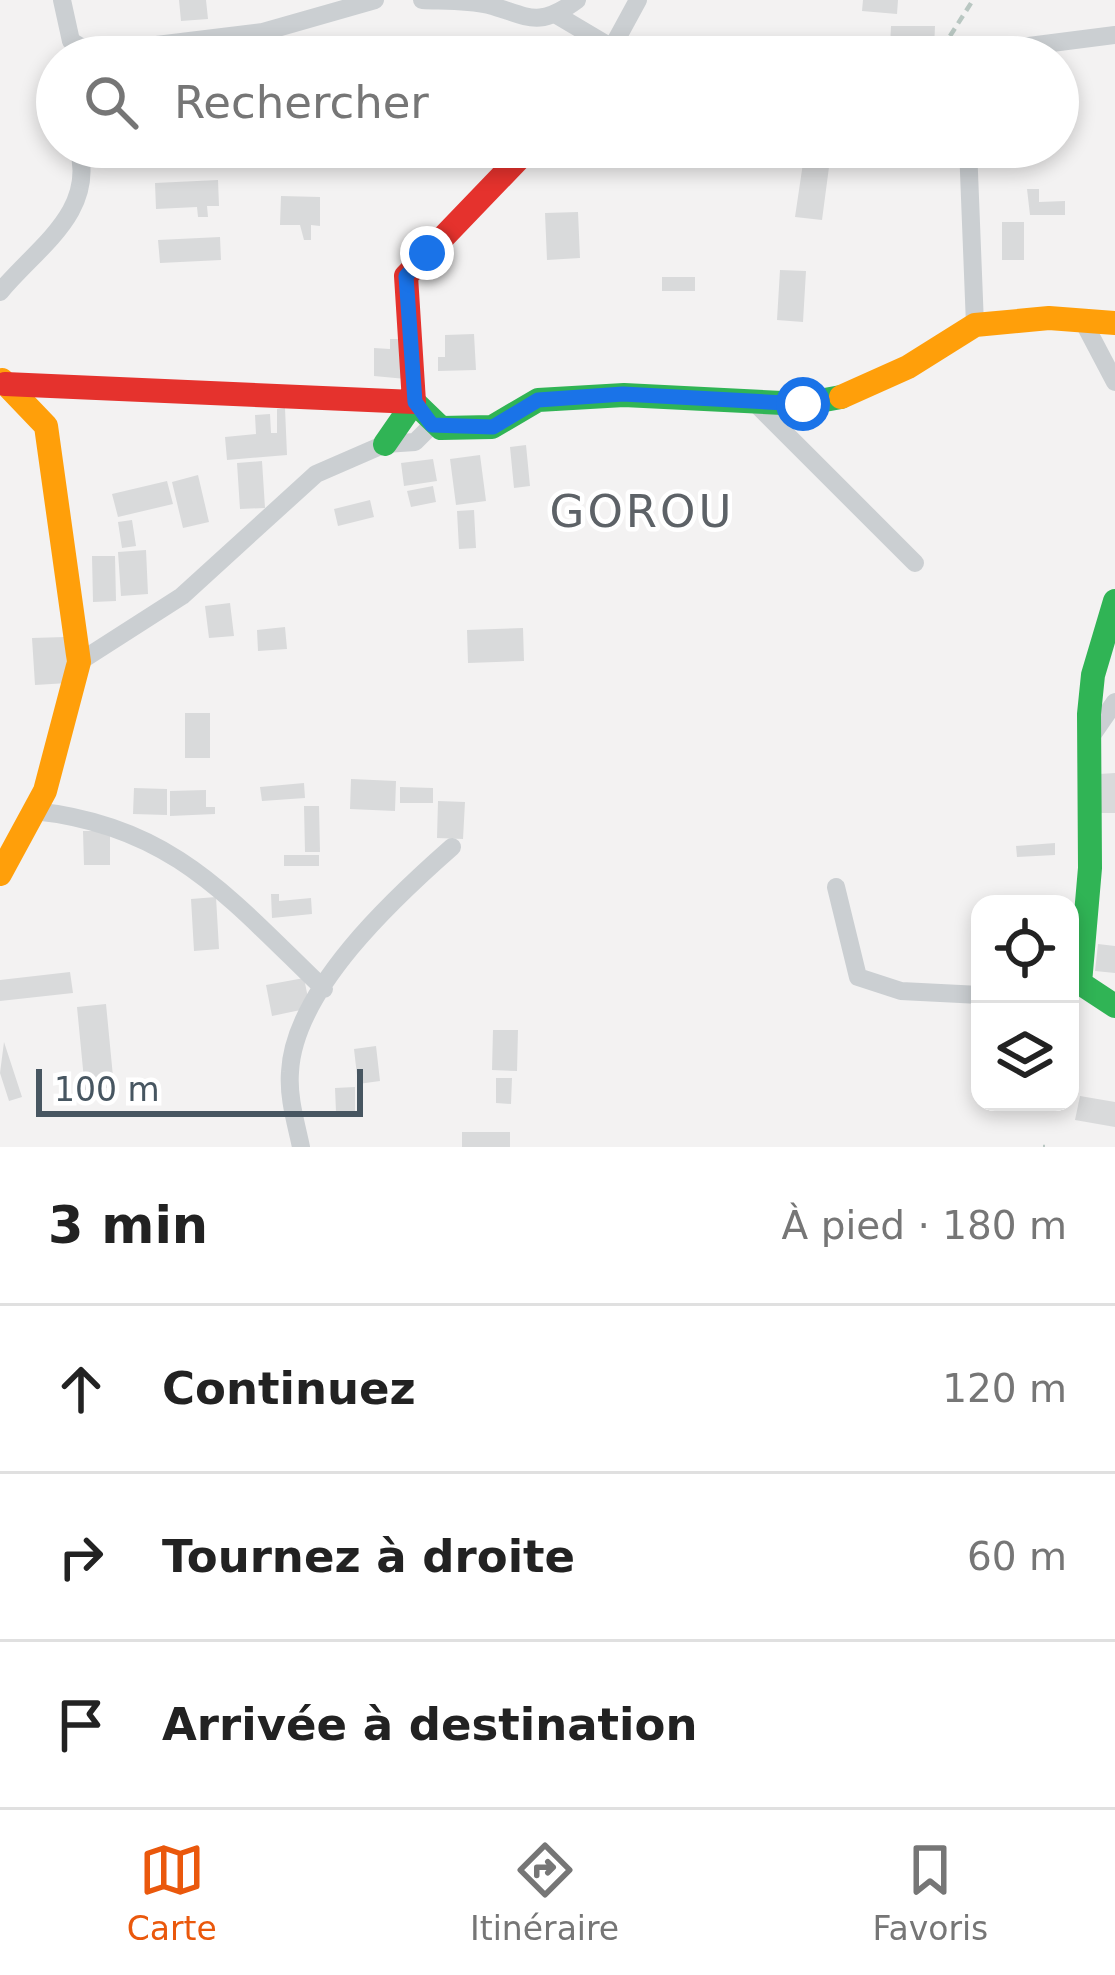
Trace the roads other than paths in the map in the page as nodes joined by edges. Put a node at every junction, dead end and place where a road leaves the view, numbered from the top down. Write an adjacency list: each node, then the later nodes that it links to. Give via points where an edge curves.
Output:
1 (62, 0): 8 (street)
2 (375, 0): 9 (street)
3 (422, 0): 6 (street, via 492,5 521,20)
4 (577, 0): 6 (street)
5 (638, 0): 11 (street)
6 (556, 14): 10 (street)
7 (1115, 35): 12 (street)
8 (70, 36)
9 (230, 36)
10 (586, 36)
11 (619, 36)
12 (1079, 40)
13 (81, 168): 16 (street, via 70,215)
14 (510, 168): 23 (street, via 406,276)
15 (969, 168): 18 (street)
16 (0, 292)
17 (1115, 323): 19 (street)
18 (975, 325): 19 (street, via 1049,318); 22 (street, via 836,400)
19 (1085, 325): 21 (street)
20 (2, 381): 23 (street); 28 (street, via 46,426)
21 (1115, 382)
22 (753, 401): 24 (street, via 623,394 538,400 493,427); 26 (street)
23 (415, 402): 24 (street); 25 (street)
24 (432, 425): 25 (street, via 415,442)
25 (386, 444): 28 (street, via 316,474 182,596)
26 (915, 563)
27 (1115, 601): 30 (street, via 1093,675)
28 (79, 662): 31 (street)
29 (1115, 702): 30 (street)
30 (1090, 738): 35 (street, via 1090,868)
31 (34, 811): 33 (street); 37 (street, via 121,826 167,850)
32 (452, 848): 37 (street, via 391,901)
33 (0, 874)
34 (836, 887): 38 (street, via 858,976 901,992)
35 (1079, 953)
36 (1079, 986): 39 (street)
37 (324, 988): 40 (street, via 293,1046)
38 (971, 995)
39 (1115, 1006)
40 (301, 1147)

